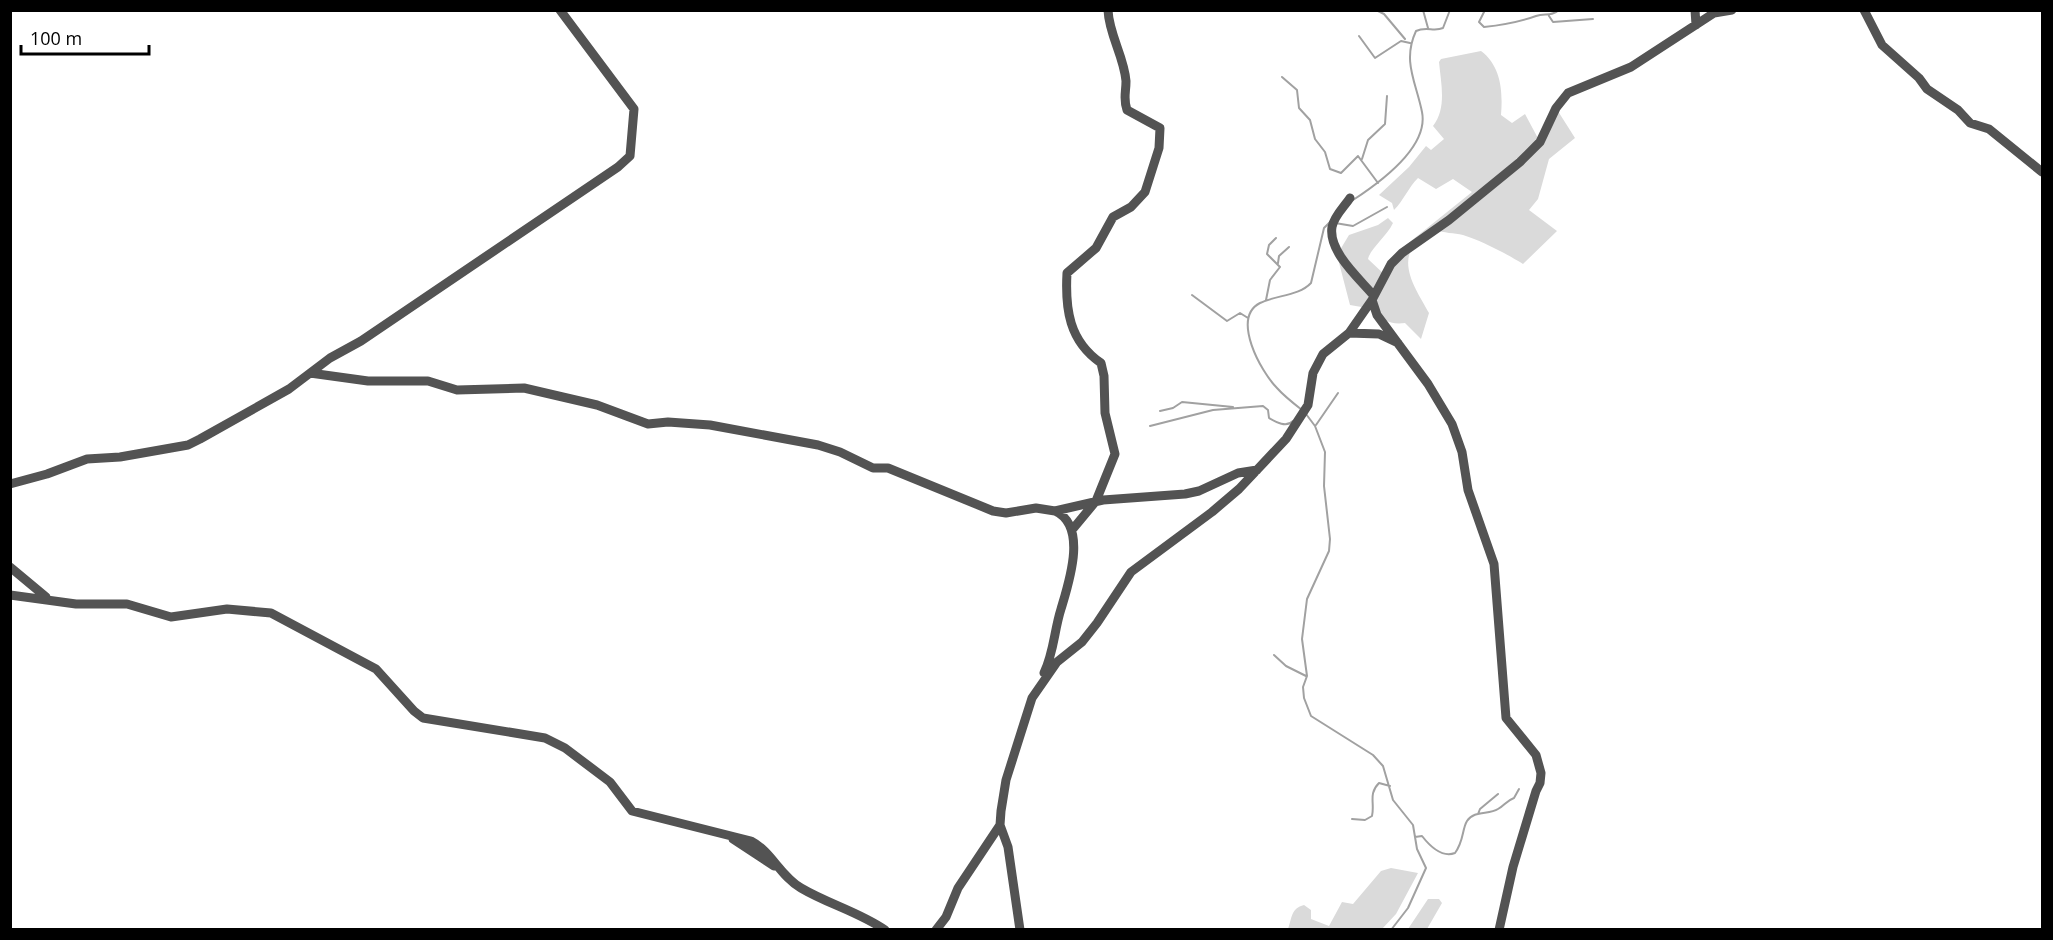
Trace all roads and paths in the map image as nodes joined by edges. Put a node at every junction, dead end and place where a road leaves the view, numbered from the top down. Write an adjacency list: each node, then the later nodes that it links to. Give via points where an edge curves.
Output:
1 (560, 10): 12 (street, via 634,109 630,156)
2 (1108, 10): 15 (street, via 1107,22 1126,81 1123,99 1127,110 1160,128 1159,148 1145,192 1131,207 1113,217 1096,248 1067,273 1065,298 1071,324 1085,352 1101,363 1105,413 1115,454)
3 (1695, 10): 6 (street)
4 (1732, 10): 6 (street, via 1714,13)
5 (1865, 12): 7 (street, via 1882,45 1927,89 1970,123 1989,129)
6 (1696, 25): 9 (street, via 1632,66 1568,93 1540,142 1449,220 1402,253 1391,264)
7 (2043, 172)
8 (1350, 198): 9 (street, via 1335,218 1334,242)
9 (1373, 298): 10 (street); 11 (street, via 1377,315)
10 (1349, 333): 11 (street, via 1378,334); 13 (street, via 1323,354 1313,373 1308,405 1301,418)
11 (1400, 345): 26 (street, via 1452,424 1462,452 1468,490 1494,564 1506,718 1536,755 1541,773)
12 (310, 373): 14 (street, via 289,389 188,445 120,458 87,459); 16 (street, via 368,381 428,381 458,390 524,388 597,405 648,424 710,425 818,445 873,468 888,468 993,511)
13 (1257, 470): 15 (street, via 1238,473 1185,494); 21 (street, via 1212,512 1131,572 1097,623 1082,642 1057,662)
14 (10, 484)
15 (1096, 501): 16 (street); 17 (street)
16 (1055, 511): 17 (street, via 1068,519)
17 (1072, 530): 21 (street, via 1070,584 1060,610 1052,656)
18 (10, 567): 20 (street)
19 (10, 595): 20 (street)
20 (48, 599): 23 (street, via 76,604 128,604 171,617 227,609 271,613 376,669 423,718 545,738 565,748 610,783 632,811 765,848 779,869 799,887 868,918)
21 (1032, 698): 22 (street, via 1005,780)
22 (1000, 825): 24 (street, via 958,888); 25 (street, via 1008,847)
23 (885, 930)
24 (936, 930)
25 (1020, 930)
26 (1499, 930)

